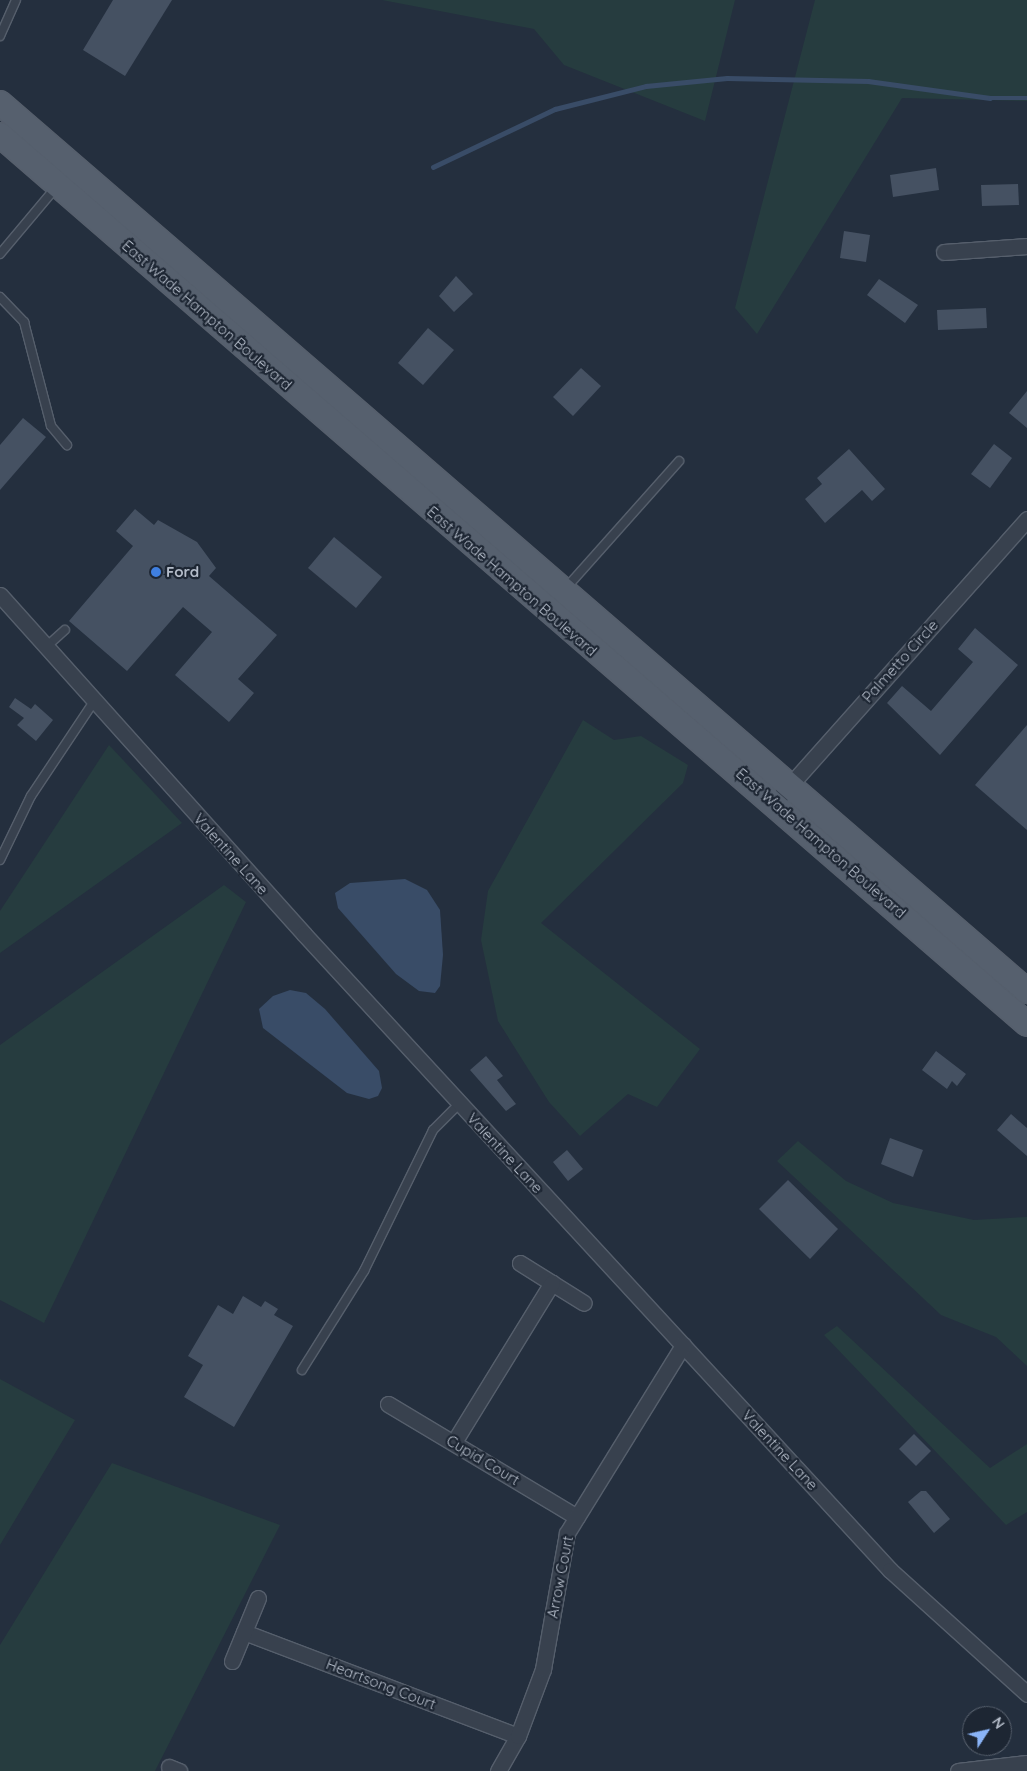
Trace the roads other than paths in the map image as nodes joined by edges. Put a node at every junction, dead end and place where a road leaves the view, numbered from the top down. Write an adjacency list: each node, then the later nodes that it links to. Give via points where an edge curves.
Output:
1 (16, 0): 2 (lane)
2 (0, 35)
3 (0, 104): 5 (main road, East Wade Hampton Boulevard)
4 (0, 135): 6 (main road, East Wade Hampton Boulevard)
5 (73, 167): 6 (main road); 14 (main road, East Wade Hampton Boulevard)
6 (58, 185): 9 (lane); 19 (main road, East Wade Hampton Boulevard, via 546,611)
7 (1027, 246): 8 (street)
8 (944, 252)
9 (0, 254)
10 (0, 297): 11 (lane, via 24,322 51,426)
11 (67, 445)
12 (679, 461): 14 (lane)
13 (1027, 519): 19 (street, Palmetto Circle)
14 (563, 592): 19 (main road, East Wade Hampton Boulevard)
15 (0, 595): 17 (street, Valentine Lane)
16 (65, 630): 17 (lane)
17 (47, 646): 18 (street, Valentine Lane)
18 (95, 700): 22 (lane, via 31,796); 27 (street, Valentine Lane)
19 (782, 793): 20 (main road, East Wade Hampton Boulevard); 21 (main road, East Wade Hampton Boulevard)
20 (842, 830): 21 (main road); 23 (main road, East Wade Hampton Boulevard)
21 (827, 848): 24 (main road, East Wade Hampton Boulevard)
22 (0, 860)
23 (926, 904): 24 (main road); 25 (main road, East Wade Hampton Boulevard)
24 (910, 921): 26 (main road, East Wade Hampton Boulevard)
25 (1027, 991)
26 (1027, 1024)
27 (459, 1104): 31 (street, Valentine Lane); 32 (lane, via 433,1130 364,1271)
28 (520, 1263): 29 (street)
29 (552, 1283): 30 (street); 34 (street)
30 (584, 1303)
31 (684, 1345): 35 (street, Arrow Court); 39 (street, Valentine Lane, via 890,1570)
32 (302, 1370)
33 (388, 1404): 34 (street, Cupid Court)
34 (454, 1442): 35 (street, Cupid Court)
35 (577, 1517): 40 (street, Arrow Court, via 567,1533 543,1669)
36 (258, 1598): 37 (street)
37 (244, 1632): 38 (street); 40 (street, Heartsong Court)
38 (232, 1661)
39 (1027, 1694)
40 (518, 1736): 42 (street, Arrow Court)
41 (1027, 1763): 43 (street)
42 (498, 1771)
43 (958, 1771)

